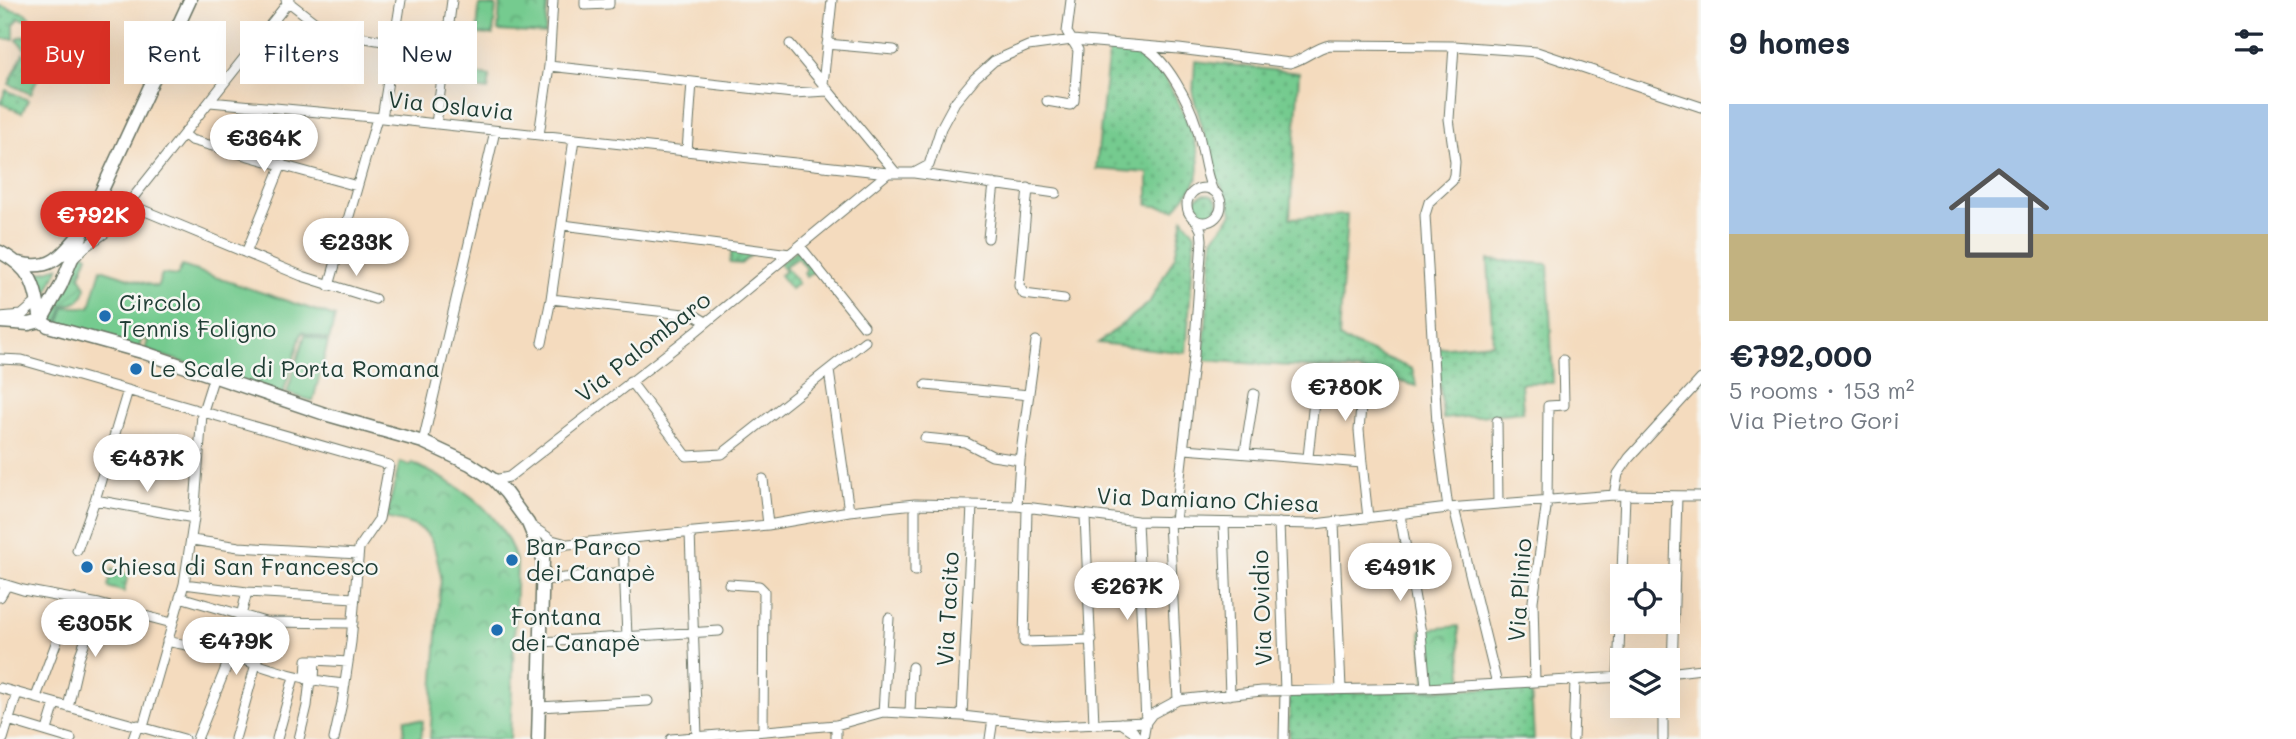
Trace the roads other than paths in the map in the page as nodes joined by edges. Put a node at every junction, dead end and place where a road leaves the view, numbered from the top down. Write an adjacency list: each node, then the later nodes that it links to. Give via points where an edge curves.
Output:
1 (190, 0): 48 (main road)
2 (401, 0): 10 (street)
3 (452, 0): 11 (street)
4 (553, 0): 19 (street)
5 (585, 0): 6 (street, via 585,5 609,4)
6 (609, 0)
7 (832, 0): 15 (street)
8 (1071, 0): 13 (street, via 1067,32)
9 (289, 1): 12 (street, via 326,31); 25 (street)
10 (398, 21)
11 (449, 21)
12 (378, 40)
13 (1072, 40): 18 (street, via 1142,46); 24 (street, via 1078,50 1074,101 1070,105); 37 (street, via 1028,46 995,61 956,102 933,159)
14 (790, 44): 23 (street)
15 (827, 44): 17 (street); 23 (street)
16 (1454, 46): 18 (street, via 1330,45 1290,63 1179,49); 26 (street, via 1537,52); 108 (street, via 1449,119 1454,175 1429,202 1425,215 1434,385)
17 (894, 50)
18 (1165, 55): 35 (street, via 1168,71 1196,124)
19 (549, 66): 20 (street); 31 (street)
20 (692, 82): 23 (street, via 793,93); 33 (street)
21 (386, 84): 27 (street)
22 (441, 84): 28 (street)
23 (825, 88): 36 (street)
24 (1047, 101)
25 (210, 102): 27 (street, Via Oslavia); 30 (street)
26 (1701, 107)
27 (379, 118): 28 (street, Via Oslavia); 39 (street)
28 (436, 124): 29 (street, Via Oslavia)
29 (495, 131): 31 (street, Via Oslavia); 87 (street)
30 (185, 135): 34 (street); 44 (street)
31 (539, 135): 32 (street, Via Oslavia)
32 (574, 139): 33 (street, Via Oslavia); 47 (street)
33 (687, 151): 36 (street, Via Oslavia)
34 (282, 164): 39 (street); 53 (street)
35 (1206, 166): 41 (street); 42 (street)
36 (892, 173): 37 (street, Via Oslavia); 51 (street, Via Palombaro)
37 (914, 173): 38 (street, Via Oslavia)
38 (994, 184): 40 (street, Via Oslavia); 49 (street)
39 (357, 186): 57 (street)
40 (1028, 188): 43 (street, Via Oslavia); 60 (street, via 1020,291)
41 (1198, 189): 42 (street); 45 (street, via 1189,196 1187,207)
42 (1212, 189): 46 (street, via 1222,201)
43 (1056, 193)
44 (130, 201): 53 (street); 56 (street, via 105,233)
45 (1196, 220): 46 (street); 50 (street)
46 (1214, 220): 50 (street)
47 (563, 225): 54 (street); 59 (street)
48 (85, 227): 55 (main road, via 59,258 32,266); 56 (main road)
49 (988, 238)
50 (1202, 240): 88 (street)
51 (800, 246): 54 (street, Via Palombaro); 67 (street)
52 (0, 252): 55 (main road)
53 (246, 253): 57 (street)
54 (790, 254): 66 (street, Via Palombaro)
55 (19, 262): 61 (main road, via 32,282)
56 (71, 262): 64 (main road)
57 (329, 286): 58 (street)
58 (375, 299)
59 (551, 299): 62 (street); 71 (street)
60 (1064, 299)
61 (37, 302): 63 (street, via 22,314); 64 (main road)
62 (684, 314): 66 (street); 68 (street)
63 (0, 317)
64 (41, 321): 65 (main road); 75 (main road)
65 (0, 322)
66 (706, 322): 68 (street, Via Palombaro)
67 (864, 326)
68 (696, 331): 77 (street, Via Palombaro)
69 (865, 341): 74 (street)
70 (1036, 341): 83 (street)
71 (542, 343)
72 (0, 359): 80 (street, via 22,360)
73 (1563, 360): 102 (street, Via Plinio, via 1564,405 1548,406)
74 (829, 371): 77 (street, via 722,454 687,456); 109 (street)
75 (214, 376): 84 (street); 87 (main road)
76 (1701, 379): 97 (street, via 1629,458 1618,474)
77 (630, 381): 93 (street, Via Palombaro)
78 (1363, 384): 92 (street)
79 (926, 385): 83 (street)
80 (128, 390): 84 (street); 101 (street)
81 (1315, 392): 90 (street)
82 (1254, 394): 89 (street)
83 (1029, 395): 91 (street)
84 (203, 412): 112 (street); 126 (street, via 389,465 379,519)
85 (1497, 421): 104 (street)
86 (925, 438): 91 (street, via 965,442 992,456)
87 (423, 442): 95 (main road)
88 (1185, 449): 89 (street); 115 (street)
89 (1245, 452): 90 (street)
90 (1308, 457): 92 (street)
91 (1020, 460): 106 (street)
92 (1362, 463): 113 (street)
93 (509, 477): 95 (street, Via Palombaro); 96 (street)
94 (763, 479): 120 (street)
95 (494, 480): 96 (main road)
96 (506, 493): 116 (main road)
97 (1614, 495): 98 (street, Via Damiano Chiesa); 102 (street, Via Damiano Chiesa)
98 (1625, 495): 99 (street, Via Damiano Chiesa); 151 (street)
99 (1677, 496): 100 (street, Via Damiano Chiesa); 152 (street)
100 (1701, 496)
101 (95, 500): 112 (street); 125 (street)
102 (1547, 501): 104 (street, Via Damiano Chiesa); 163 (street, Via Plinio, via 1534,601)
103 (915, 504): 105 (street, Via Damiano Chiesa); 109 (street, Via Damiano Chiesa); 128 (street)
104 (1498, 504): 108 (street, Via Damiano Chiesa)
105 (972, 505): 106 (street, Via Damiano Chiesa); 180 (street, Via Tacito)
106 (1017, 506): 107 (street, Via Damiano Chiesa)
107 (1027, 508): 111 (street, Via Damiano Chiesa); 148 (street, via 1024,642)
108 (1451, 508): 110 (street, Via Damiano Chiesa); 165 (street)
109 (849, 511): 120 (street, Via Damiano Chiesa)
110 (1400, 515): 113 (street, Via Damiano Chiesa); 167 (street)
111 (1085, 516): 114 (street, Via Damiano Chiesa); 148 (street)
112 (194, 518): 123 (street)
113 (1368, 518): 119 (street, Via Damiano Chiesa)
114 (1137, 521): 115 (street, Via Damiano Chiesa); 184 (street)
115 (1172, 521): 117 (street, Via Damiano Chiesa); 173 (street)
116 (528, 523): 124 (street, via 552,540); 127 (main road)
117 (1224, 523): 118 (street, Via Damiano Chiesa); 171 (street)
118 (1279, 523): 119 (street, Via Damiano Chiesa); 169 (street, Via Ovidio)
119 (1334, 523): 168 (street)
120 (768, 525): 121 (street, Via Damiano Chiesa)
121 (690, 532): 122 (street, Via Damiano Chiesa); 146 (street)
122 (623, 539): 124 (street, Via Damiano Chiesa); 129 (street)
123 (192, 540): 126 (street); 132 (street)
124 (568, 544): 127 (street, Via Damiano Chiesa, via 549,550)
125 (77, 550)
126 (358, 554): 138 (street)
127 (543, 559): 130 (main road)
128 (915, 571)
129 (625, 572): 130 (street); 147 (street)
130 (544, 580): 150 (main road)
131 (4, 584): 135 (street); 137 (street)
132 (184, 584): 134 (street); 136 (street)
133 (729, 584): 191 (street, via 759,586 764,591)
134 (247, 592): 138 (street); 140 (street)
135 (0, 597)
136 (180, 597): 140 (street); 144 (street)
137 (73, 598): 139 (street); 172 (street)
138 (355, 598): 143 (street)
139 (99, 604): 144 (street); 176 (street)
140 (243, 616): 142 (street); 153 (street)
141 (889, 618): 178 (street)
142 (265, 622): 143 (street); 155 (street)
143 (353, 622): 154 (street)
144 (172, 623): 149 (street)
145 (719, 631): 146 (street)
146 (693, 633): 147 (street); 192 (street)
147 (627, 638): 150 (street)
148 (1092, 640): 186 (street)
149 (167, 641): 153 (street); 188 (street)
150 (542, 642): 177 (main road)
151 (1621, 648)
152 (1671, 648)
153 (231, 655): 155 (street); 197 (street)
154 (348, 662): 161 (street, via 315,660); 164 (street)
155 (254, 665): 159 (street); 198 (street)
156 (912, 667): 179 (street)
157 (1701, 670): 158 (street)
158 (1680, 672)
159 (294, 677): 161 (street); 199 (street)
160 (1610, 678): 162 (street)
161 (310, 680): 164 (street); 200 (street)
162 (1575, 681): 163 (street); 209 (street)
163 (1535, 682): 165 (street)
164 (345, 684): 201 (street)
165 (1497, 684): 167 (street)
166 (0, 688): 170 (street)
167 (1426, 688): 168 (street)
168 (1341, 689): 169 (street)
169 (1285, 691): 171 (street); 208 (street, Via Ovidio)
170 (16, 692): 172 (street); 183 (street)
171 (1230, 695): 173 (street)
172 (36, 697): 175 (street)
173 (1178, 700): 184 (street)
174 (648, 701): 177 (street)
175 (55, 704): 176 (street); 190 (street)
176 (68, 707): 188 (street)
177 (539, 708): 202 (main road)
178 (883, 712): 179 (street); 187 (street)
179 (911, 712): 180 (street)
180 (962, 716): 182 (street)
181 (1663, 718): 210 (street)
182 (993, 719): 189 (street); 205 (street)
183 (8, 720): 190 (street); 193 (street)
184 (1146, 722): 185 (street); 207 (street)
185 (1121, 723): 186 (street); 207 (street)
186 (1094, 724): 189 (street)
187 (836, 725): 191 (street); 204 (street)
188 (141, 726): 195 (street); 196 (street)
189 (1054, 726): 206 (street)
190 (47, 730): 194 (street)
191 (763, 730): 192 (street)
192 (696, 737): 203 (street)
193 (3, 739)
194 (71, 739)
195 (133, 739)
196 (184, 739)
197 (197, 739)
198 (235, 739)
199 (276, 739)
200 (299, 739)
201 (334, 739)
202 (538, 739)
203 (671, 739)
204 (836, 739)
205 (990, 739)
206 (1053, 739)
207 (1141, 739)
208 (1284, 739)
209 (1573, 739)
210 (1663, 739)

